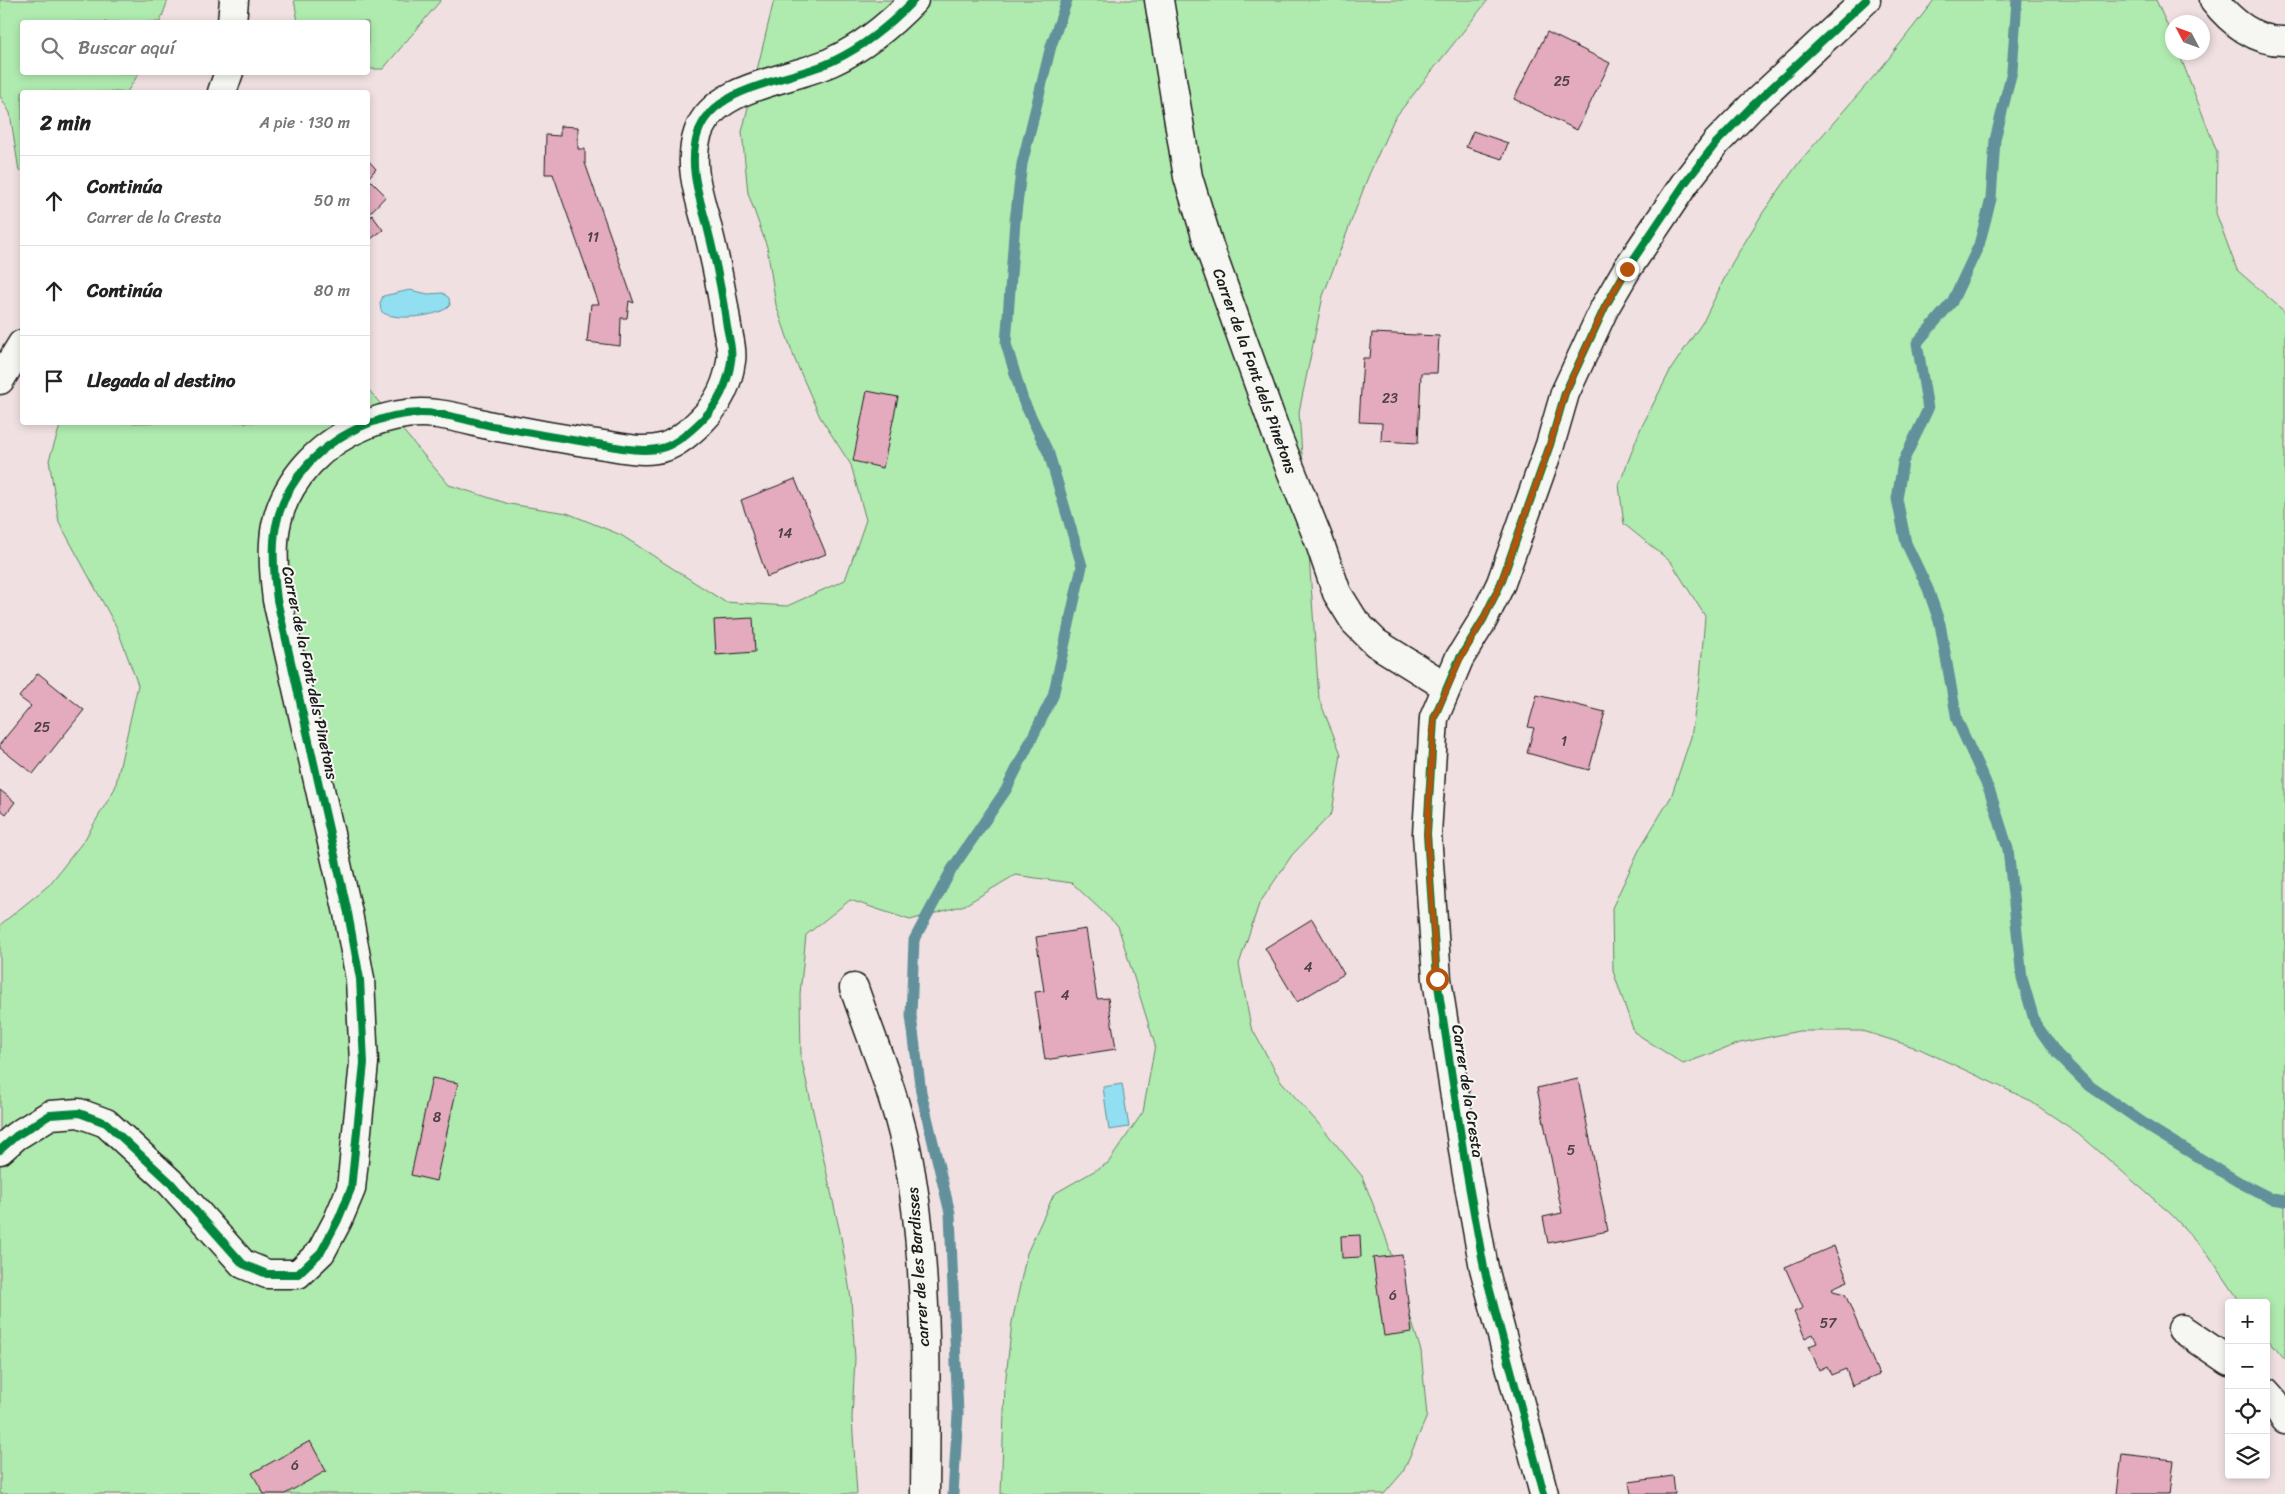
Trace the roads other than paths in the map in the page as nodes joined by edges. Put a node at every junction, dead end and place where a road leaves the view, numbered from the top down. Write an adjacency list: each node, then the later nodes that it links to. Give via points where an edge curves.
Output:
1 (234, 0): 6 (street)
2 (914, 0): 12 (street, Carrer de la Font dels Pinetons, via 888,27 832,62 732,96 713,109 698,132 694,160 697,187 720,273 732,358 726,384 712,410 691,431 667,446 642,450 569,440 436,414 405,414)
3 (1159, 0): 14 (street, Carrer de la Font dels Pinetons, via 1188,177 1226,294 1337,593 1355,622 1376,643)
4 (1866, 0): 14 (street, Carrer de la Cresta, via 1716,143 1627,269 1597,323 1565,393 1501,583)
5 (2214, 0): 7 (street, via 2228,17 2252,33 2274,41)
6 (232, 20)
7 (2285, 41)
8 (228, 75): 9 (street)
9 (223, 90)
10 (20, 347): 11 (street)
11 (0, 380)
12 (370, 423)
13 (366, 425): 16 (street, Carrer de la Font dels Pinetons, via 343,435 300,473 285,497 276,523 271,558 277,600 348,913 360,988 364,1064 351,1189 338,1220 321,1252 298,1274 267,1274 243,1264 170,1182 106,1123 79,1113 50,1115)
14 (1446, 687): 22 (street, Carrer de la Cresta, via 1434,718 1427,825 1437,979 1484,1268)
15 (854, 988): 21 (street, carrer de les Bardisses, via 888,1083 906,1146 915,1199 923,1328)
16 (0, 1150)
17 (2182, 1329): 18 (street)
18 (2225, 1358)
19 (2270, 1396): 20 (street)
20 (2285, 1420)
21 (925, 1494)
22 (1544, 1494)

